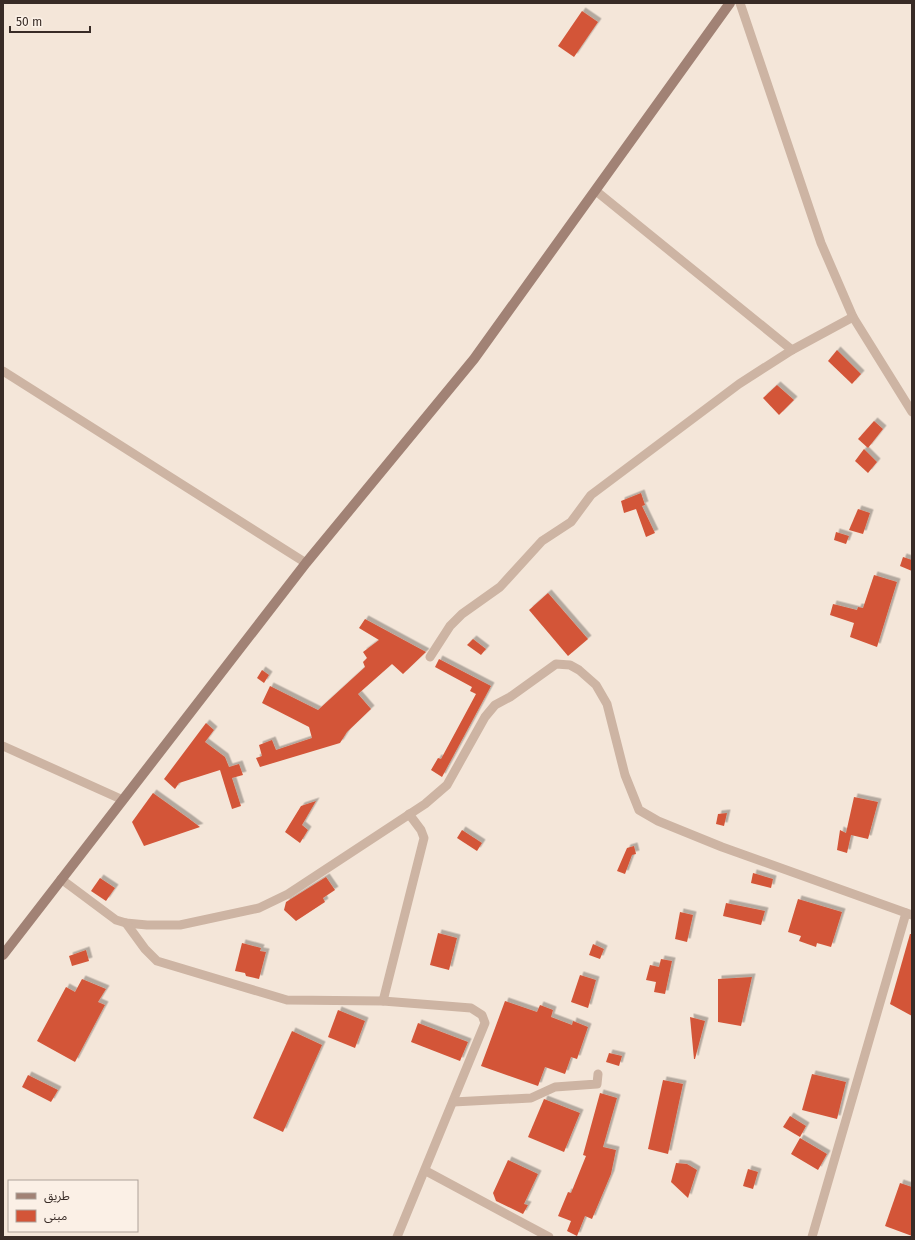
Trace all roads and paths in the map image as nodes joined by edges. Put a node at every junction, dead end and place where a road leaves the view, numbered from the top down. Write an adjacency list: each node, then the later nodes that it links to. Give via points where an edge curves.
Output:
1 (730, 3): 3 (main road)
2 (740, 3): 4 (street, via 821,243)
3 (596, 191): 5 (street); 8 (main road, via 474,359)
4 (853, 317): 5 (street); 7 (street)
5 (792, 350): 9 (street, via 739,384 591,495 571,522 542,541 500,587 462,614 450,626)
6 (3, 372): 8 (street)
7 (912, 412)
8 (306, 563): 11 (main road)
9 (430, 657)
10 (3, 746): 11 (street)
11 (123, 800): 13 (main road)
12 (409, 814): 14 (street, via 448,785 485,717 495,705 556,664 570,665 596,685 606,704 625,775 639,810 658,821 722,847); 15 (street, via 288,894 259,908 180,924); 17 (street, via 424,838)
13 (61, 879): 15 (street, via 116,920); 16 (main road)
14 (909, 914): 23 (street)
15 (126, 924): 17 (street, via 156,961 287,1000)
16 (3, 955)
17 (383, 1001): 19 (street, via 471,1008 482,1015 485,1023)
18 (598, 1074): 19 (street, via 597,1084 555,1088 530,1098)
19 (453, 1102): 20 (street)
20 (426, 1171): 21 (street); 22 (street)
21 (397, 1237)
22 (549, 1237)
23 (812, 1237)

